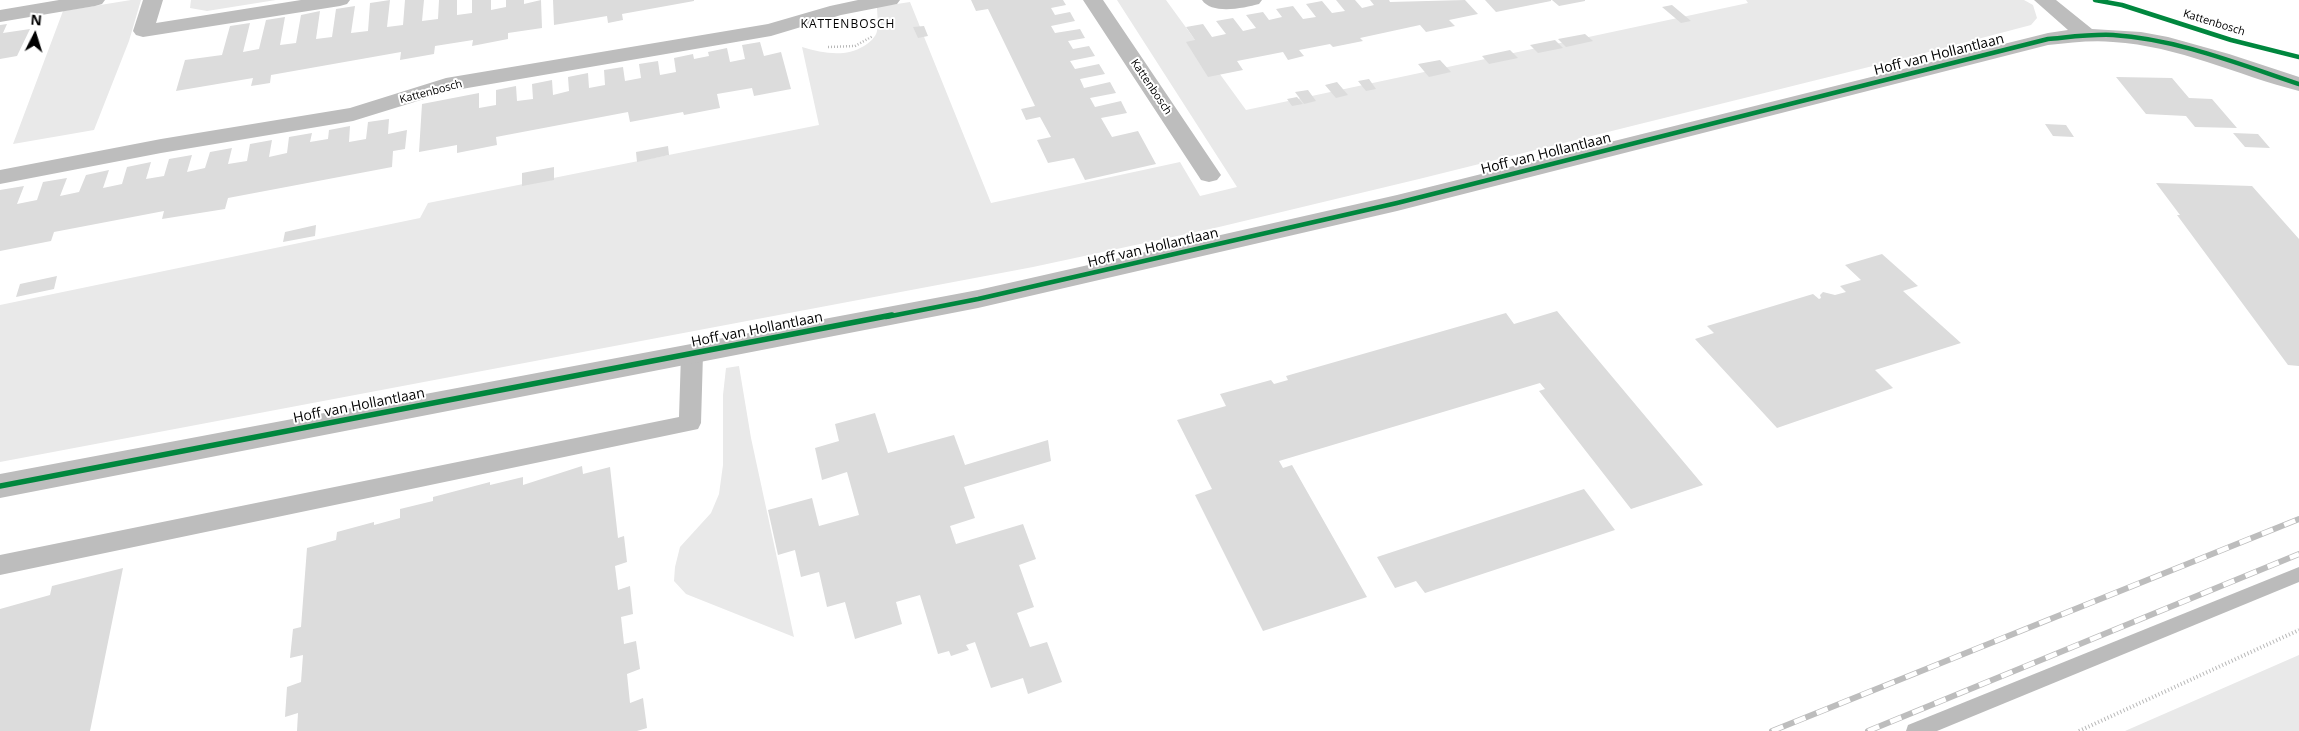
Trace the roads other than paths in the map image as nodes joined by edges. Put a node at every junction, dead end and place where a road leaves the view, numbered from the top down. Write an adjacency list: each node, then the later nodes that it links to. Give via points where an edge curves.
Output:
1 (96, 0): 9 (street)
2 (153, 0): 3 (street, via 142,31)
3 (340, 0)
4 (890, 0): 13 (street, Kattenbosch, via 837,10 771,30 446,85 353,114)
5 (1093, 0): 12 (street, Kattenbosch)
6 (1212, 0): 7 (street, via 1219,3)
7 (1252, 0)
8 (2044, 0): 10 (street)
9 (0, 16)
10 (2087, 34): 11 (street, Hoff van Hollantlaan, via 2139,38 2186,48); 14 (street, Hoff van Hollantlaan, via 2048,39 1397,204 978,299)
11 (2299, 84)
12 (1209, 175)
13 (0, 177)
14 (692, 354): 15 (street, Hoff van Hollantlaan); 16 (lane, via 690,423)
15 (0, 486)
16 (0, 565)

